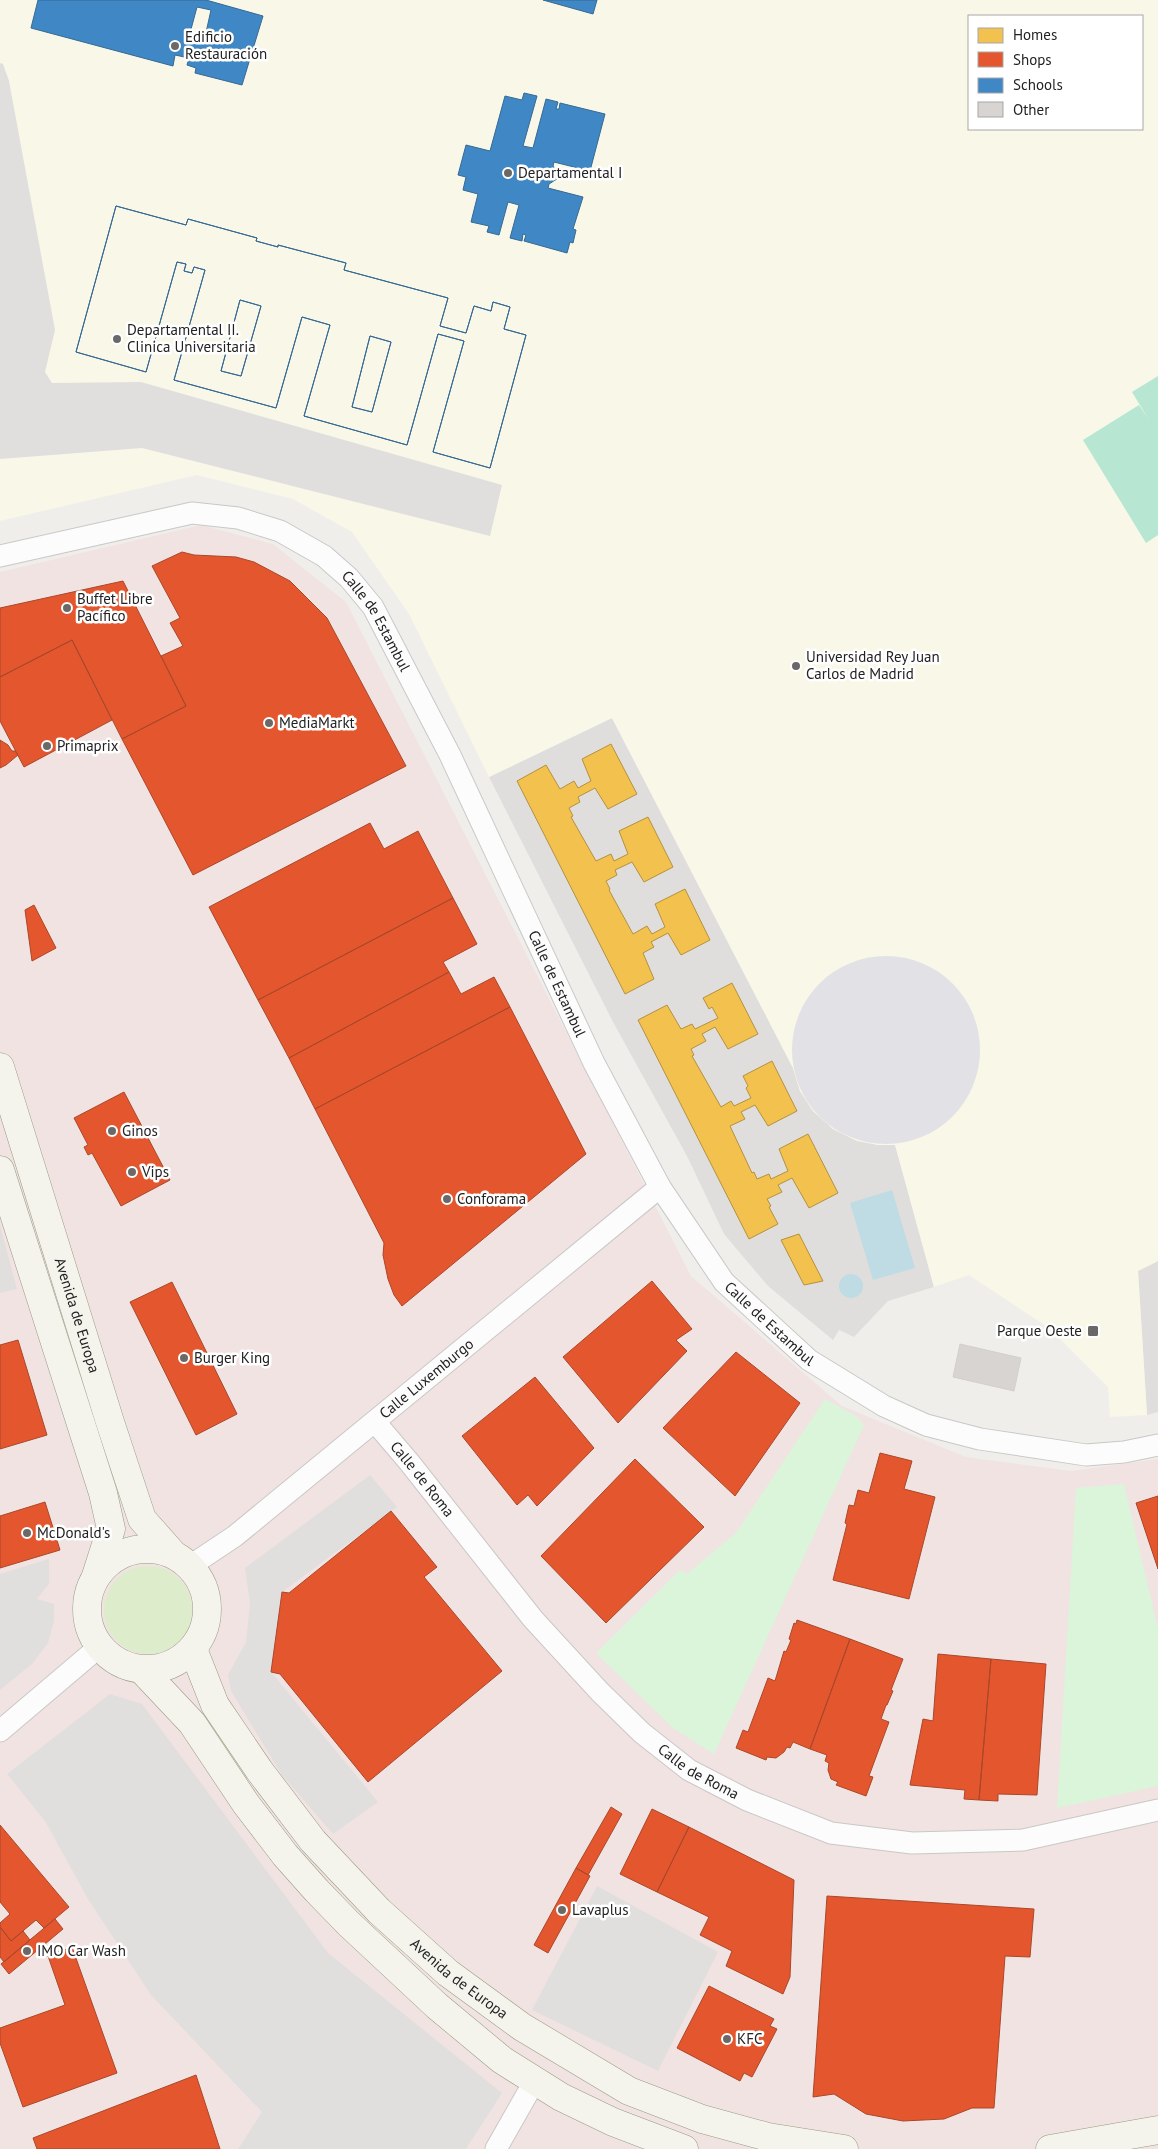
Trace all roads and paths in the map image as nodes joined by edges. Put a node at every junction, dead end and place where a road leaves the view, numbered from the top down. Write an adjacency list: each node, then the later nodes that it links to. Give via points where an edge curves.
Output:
1 (0, 556): 4 (street, Calle de Estambul, via 192,513 238,518 280,531 324,556 349,578 373,607 450,755 593,1061)
2 (0, 1067): 7 (street, Avenida de Europa, via 142,1519)
3 (0, 1170): 8 (street, Avenida de Europa, via 112,1529)
4 (660, 1187): 5 (street, Calle Luxemburgo); 6 (street, Calle de Estambul, via 724,1282 809,1360 884,1406 926,1425 980,1439 1086,1455)
5 (375, 1422): 7 (street, Calle Luxemburgo, via 236,1536); 13 (street, Calle de Roma, via 533,1620 600,1692 642,1733 689,1770 747,1800 831,1833 912,1843 1023,1840)
6 (1158, 1445)
7 (181, 1560): 8 (street, via 156,1549 138,1549 115,1558); 10 (street, via 201,1580 207,1598 208,1616 203,1634)
8 (96, 1576): 9 (street, via 88,1594 86,1612 90,1631)
9 (100, 1647): 11 (street, via 116,1662); 12 (street)
10 (192, 1650): 11 (street, via 171,1665); 18 (street, Avenida de Europa, via 215,1705 313,1842 379,1911 448,1973 522,2028 629,2091 712,2122 768,2137)
11 (143, 1671): 14 (street, Avenida de Europa, via 192,1723 246,1804 336,1911 463,2028)
12 (0, 1731)
13 (1158, 1810)
14 (534, 2082): 16 (street); 17 (street, Avenida de Europa, via 613,2122)
15 (1158, 2130): 19 (street)
16 (496, 2149)
17 (684, 2149)
18 (844, 2149)
19 (1050, 2149)

